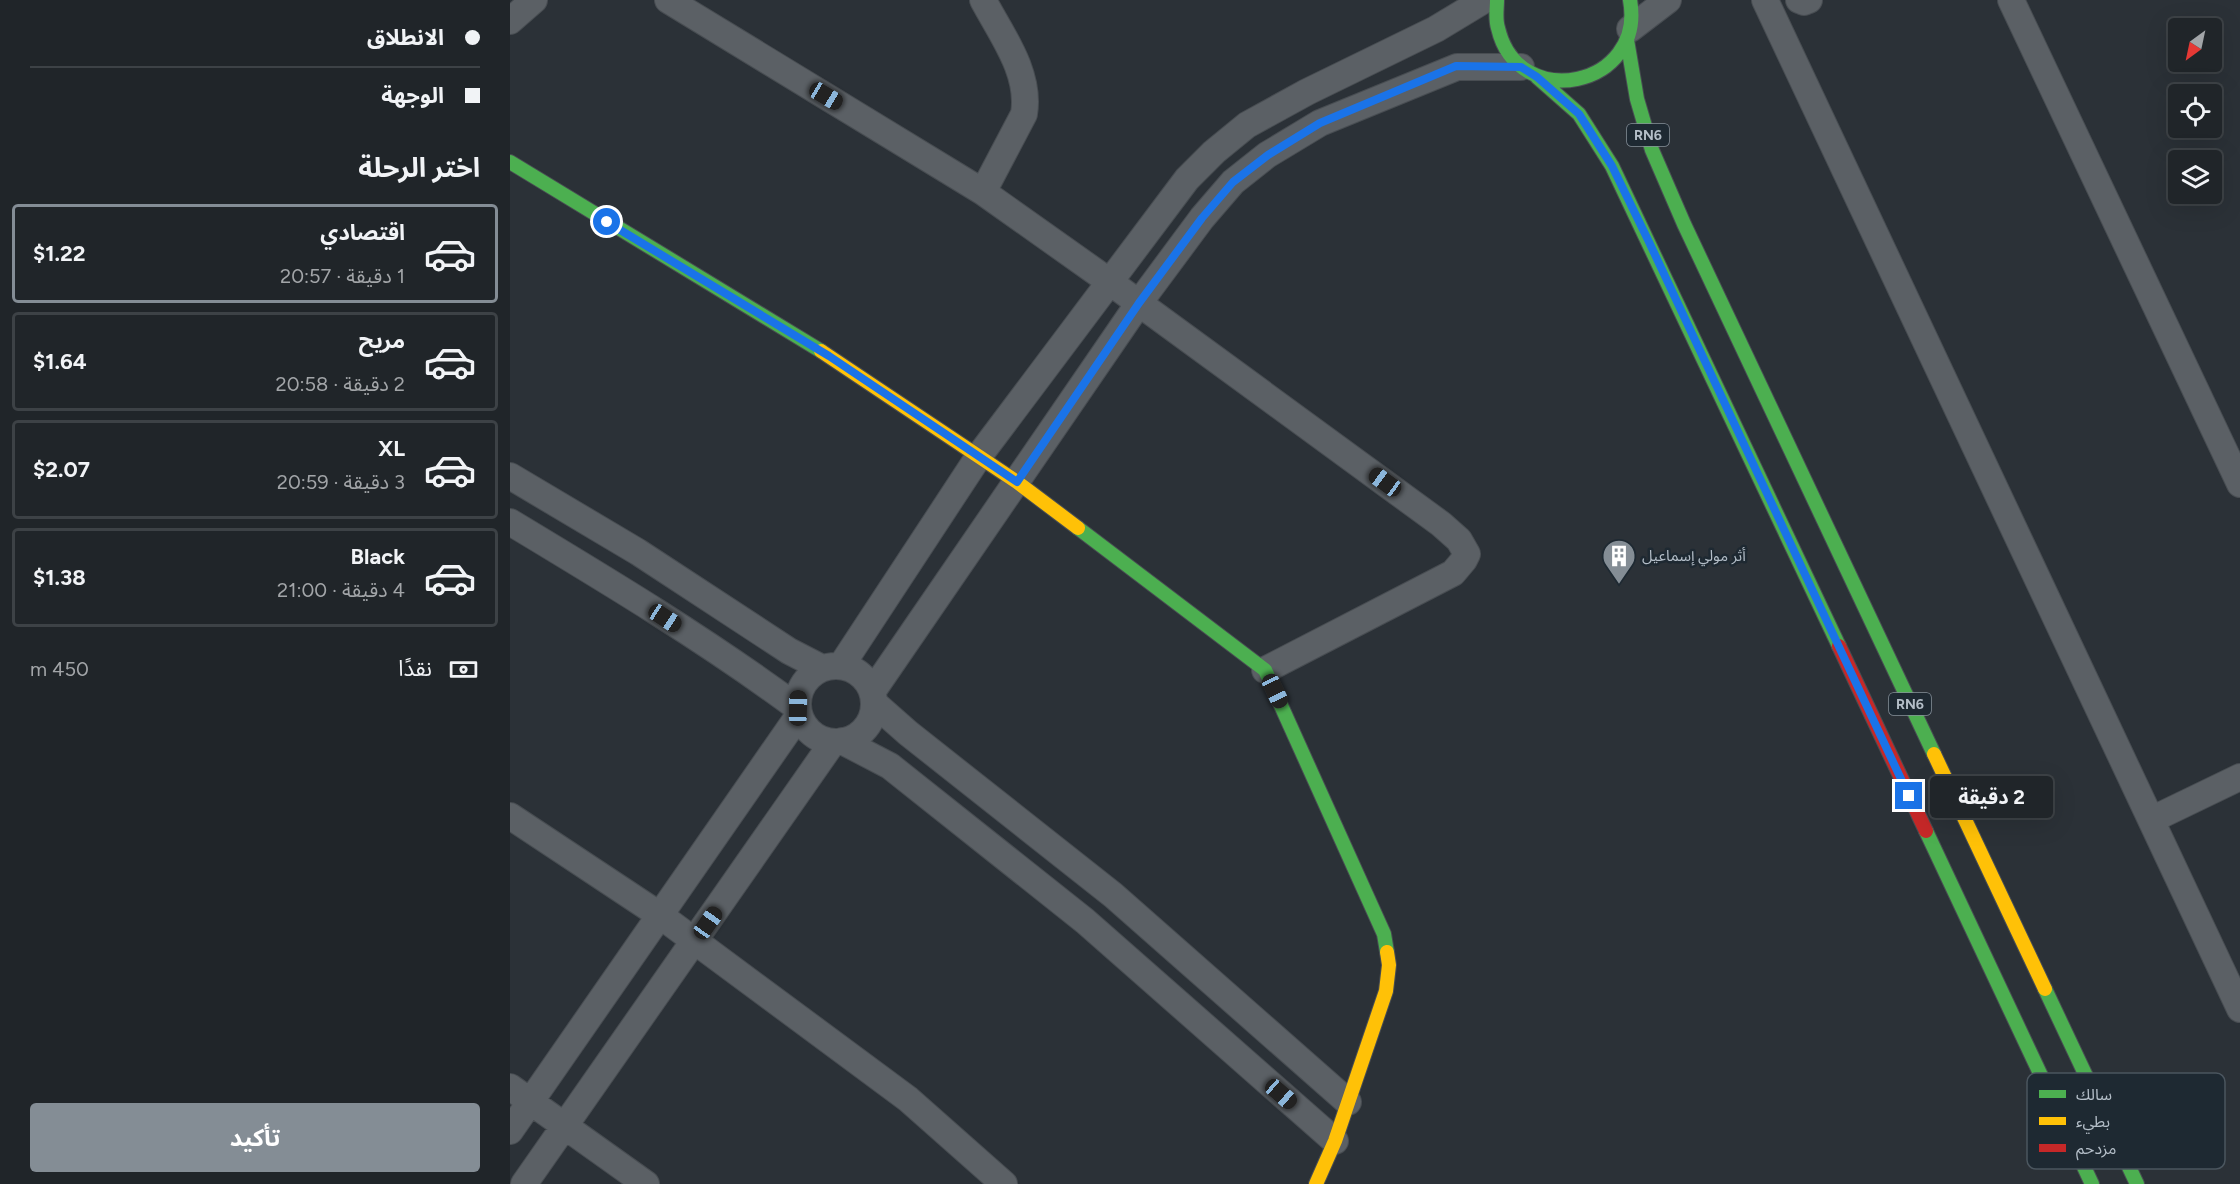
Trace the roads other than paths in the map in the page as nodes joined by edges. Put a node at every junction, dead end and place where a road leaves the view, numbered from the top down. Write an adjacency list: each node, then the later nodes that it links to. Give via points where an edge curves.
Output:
1 (534, 0): 12 (street)
2 (668, 0): 18 (street)
3 (983, 0): 18 (street, via 1021,73 1026,100 1024,114)
4 (1484, 0): 15 (street, via 1436,29)
5 (1497, 0): 14 (main road, RN6, via 1497,33 1506,52)
6 (1630, 0): 13 (main road, RN6)
7 (1668, 0): 13 (street)
8 (1765, 0): 33 (street)
9 (1799, 0): 10 (street)
10 (1809, 0)
11 (2011, 0): 24 (street)
12 (510, 21)
13 (1629, 34): 14 (main road, via 1616,59 1579,81 1558,82); 38 (main road, RN6, via 1637,99 1652,150 1684,224)
14 (1529, 72): 16 (street, via 1456,66 1320,123); 37 (main road, RN6, via 1579,114 1617,176)
15 (1247, 126): 16 (street); 19 (street, via 1187,179)
16 (1268, 155): 20 (street, via 1227,189)
17 (510, 162): 21 (main road, via 829,356)
18 (983, 192): 19 (street)
19 (1110, 282): 20 (street); 21 (street)
20 (1139, 303): 23 (street); 27 (street, via 1442,524 1466,550 1464,560 1453,573)
21 (979, 456): 23 (main road); 26 (street)
22 (510, 476): 26 (street, via 638,552 789,651)
23 (1017, 482): 27 (main road); 28 (street)
24 (2240, 484)
25 (510, 522): 29 (street, via 758,679)
26 (831, 667): 28 (street, via 860,674); 29 (street, via 811,674 803,684 798,695)
27 (1265, 670): 41 (main road, via 1384,934 1389,965 1386,991)
28 (873, 698): 30 (street, via 868,724 862,732); 41 (street, via 908,733 1113,895)
29 (799, 712): 30 (street, via 812,734); 34 (street)
30 (838, 742): 35 (street); 44 (street, via 890,766 1085,921)
31 (2240, 777): 33 (street)
32 (510, 816): 34 (street)
33 (2151, 820): 36 (street)
34 (661, 916): 35 (street); 40 (street)
35 (695, 941): 42 (street); 50 (street, via 908,1099)
36 (2240, 1009)
37 (2040, 1073)
38 (2085, 1073)
39 (510, 1087): 40 (street)
40 (531, 1102): 42 (street); 43 (street)
41 (1348, 1102): 44 (main road)
42 (565, 1125): 48 (street); 49 (street)
43 (510, 1131)
44 (1335, 1141): 47 (main road)
45 (2085, 1169): 51 (main road, RN6)
46 (2130, 1169): 52 (main road, RN6)
47 (1315, 1181)
48 (524, 1184)
49 (646, 1184)
50 (1004, 1184)
51 (2092, 1184)
52 (2137, 1184)

